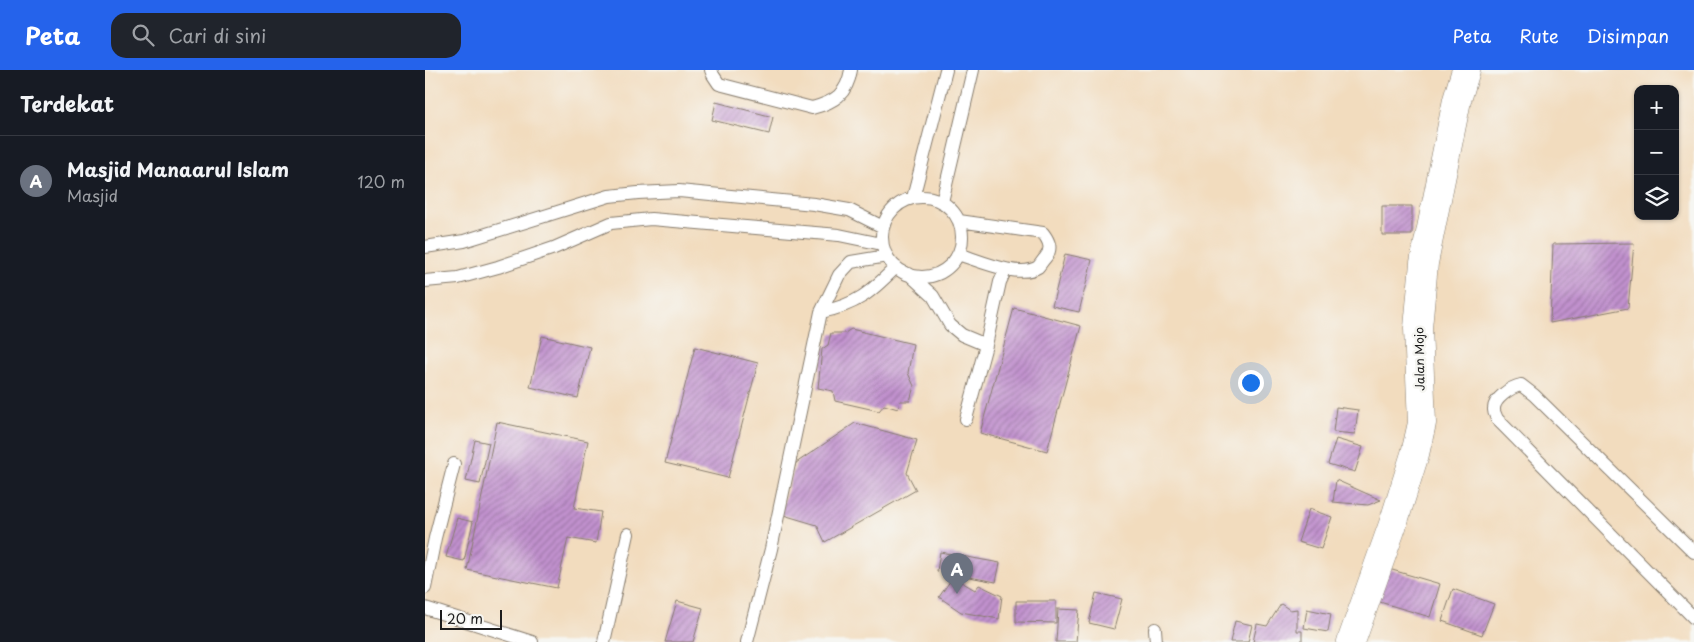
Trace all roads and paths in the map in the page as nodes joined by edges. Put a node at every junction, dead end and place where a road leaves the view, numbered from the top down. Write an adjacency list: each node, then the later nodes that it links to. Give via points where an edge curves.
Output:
1 (711, 70): 2 (lane, via 719,84 812,108 827,104 840,95 849,81)
2 (851, 70)
3 (946, 70): 6 (lane)
4 (973, 70): 7 (lane)
5 (1466, 70): 31 (street, Jalan Mojo, via 1424,263 1418,328 1419,438 1393,524)
6 (913, 198): 7 (lane, via 928,197); 9 (lane, via 900,203 889,213)
7 (942, 202): 8 (lane)
8 (959, 221): 12 (lane, via 962,237); 14 (lane, via 1043,233 1050,247 1048,255 1037,267)
9 (883, 226): 10 (lane, via 849,210 814,204 679,191 638,192 609,196 464,241); 11 (lane)
10 (425, 247)
11 (885, 250): 13 (lane); 16 (lane, via 839,235 651,219 611,223 554,248 498,267 458,278); 17 (lane, via 851,262 839,275)
12 (958, 254): 14 (lane); 15 (lane, via 937,273)
13 (896, 267): 15 (lane); 17 (lane, via 856,301)
14 (1006, 270): 18 (lane, via 1000,282)
15 (909, 274): 18 (lane, via 933,296 950,326)
16 (425, 281)
17 (821, 312): 29 (lane, via 771,548)
18 (986, 345): 19 (lane)
19 (966, 419)
20 (454, 464): 23 (lane)
21 (628, 534): 28 (lane)
22 (1694, 552): 25 (lane, via 1521,385 1513,386 1496,402 1493,409 1497,419)
23 (425, 588)
24 (425, 608): 27 (lane)
25 (1694, 618)
26 (1155, 629): 30 (lane)
27 (532, 642)
28 (604, 642)
29 (747, 642)
30 (1156, 642)
31 (1351, 642)

